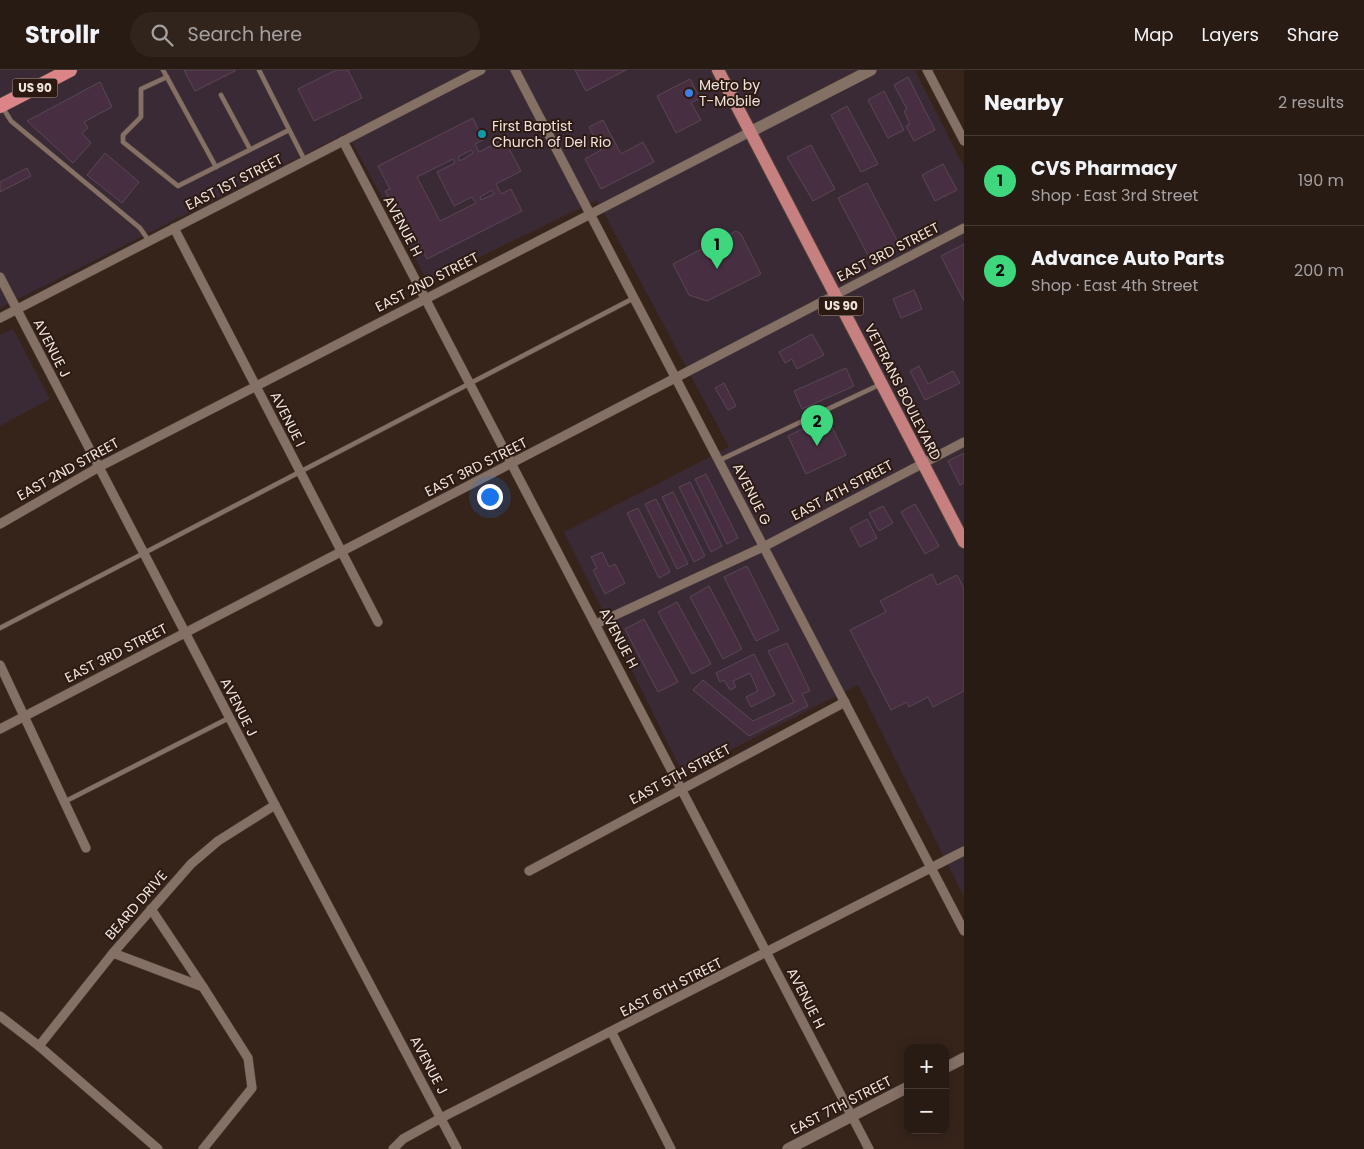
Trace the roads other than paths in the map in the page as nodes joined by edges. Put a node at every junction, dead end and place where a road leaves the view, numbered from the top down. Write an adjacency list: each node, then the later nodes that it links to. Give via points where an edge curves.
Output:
1 (70, 70): 11 (highway, US 90)
2 (163, 70): 9 (lane)
3 (259, 70): 12 (lane)
4 (481, 70): 14 (street, EAST 1ST STREET)
5 (515, 70): 19 (street, AVENUE G)
6 (718, 70): 13 (main road, VETERANS BOULEVARD / US 90)
7 (871, 70): 13 (street, EAST 2ND STREET)
8 (927, 70): 15 (street)
9 (167, 77): 18 (lane); 18 (lane, via 141,89 141,117 123,135 123,142 178,186)
10 (221, 95): 16 (lane)
11 (1, 106): 22 (lane, via 11,121 140,228)
12 (289, 130): 16 (lane); 17 (lane)
13 (750, 132): 19 (street, EAST 2ND STREET); 24 (main road, VETERANS BOULEVARD / US 90)
14 (343, 141): 17 (street, EAST 1ST STREET); 26 (street, AVENUE H)
15 (964, 141)
16 (250, 149): 18 (lane)
17 (305, 161): 20 (street, EAST 1ST STREET)
18 (216, 167)
19 (590, 215): 25 (street, AVENUE G); 26 (street, EAST 2ND STREET)
20 (174, 228): 22 (street, EAST 1ST STREET); 32 (street, AVENUE I)
21 (964, 228): 24 (street, EAST 3RD STREET)
22 (149, 241): 27 (street, EAST 1ST STREET)
23 (0, 277): 27 (street, AVENUE J)
24 (835, 295): 29 (street, EAST 3RD STREET); 30 (main road, VETERANS BOULEVARD / US 90)
25 (634, 298): 29 (street, AVENUE G); 31 (lane)
26 (426, 299): 31 (street, AVENUE H); 32 (street, EAST 2ND STREET)
27 (17, 309): 28 (street, EAST 1ST STREET); 37 (street, AVENUE J)
28 (0, 318)
29 (676, 378): 34 (street, AVENUE G); 35 (street, EAST 3RD STREET)
30 (883, 383): 34 (lane); 36 (main road, VETERANS BOULEVARD / US 90)
31 (470, 384): 35 (street, AVENUE H); 38 (lane)
32 (256, 386): 37 (street, EAST 2ND STREET); 38 (street, AVENUE I)
33 (964, 442): 36 (street, EAST 4TH STREET)
34 (720, 460): 41 (street, AVENUE G)
35 (512, 463): 42 (street, EAST 3RD STREET); 45 (street, AVENUE H)
36 (923, 463): 40 (main road, VETERANS BOULEVARD / US 90); 41 (street, EAST 4TH STREET)
37 (99, 468): 39 (street, EAST 2ND STREET); 43 (street, AVENUE J)
38 (301, 472): 42 (street, AVENUE I); 43 (lane)
39 (0, 524)
40 (964, 542)
41 (764, 547): 45 (street, EAST 4TH STREET); 49 (street, AVENUE G)
42 (342, 552): 44 (street, AVENUE I); 47 (street, EAST 3RD STREET)
43 (144, 553): 46 (lane); 47 (street, AVENUE J)
44 (378, 622)
45 (596, 624): 53 (street, AVENUE H)
46 (0, 628)
47 (185, 633): 50 (street, EAST 3RD STREET); 51 (street, AVENUE J)
48 (0, 665): 50 (street)
49 (844, 702): 53 (street, EAST 5TH STREET); 58 (street, AVENUE G)
50 (26, 716): 52 (street, EAST 3RD STREET); 54 (street)
51 (229, 718): 54 (lane); 55 (street, AVENUE J)
52 (0, 730)
53 (681, 788): 59 (street, EAST 5TH STREET); 63 (street, AVENUE H)
54 (64, 802): 56 (street)
55 (275, 805): 60 (street, BEARD DRIVE, via 218,841 191,864); 72 (street, AVENUE J)
56 (86, 848)
57 (964, 851): 58 (street, EAST 6TH STREET)
58 (931, 868): 61 (street, AVENUE G); 63 (street, EAST 6TH STREET)
59 (530, 871)
60 (151, 908): 62 (street, BEARD DRIVE); 64 (street)
61 (964, 931)
62 (113, 953): 64 (street); 67 (street, BEARD DRIVE)
63 (768, 953): 66 (street, EAST 6TH STREET); 71 (street, AVENUE H)
64 (203, 987): 74 (street, via 248,1058 252,1088)
65 (0, 1016): 67 (street)
66 (612, 1033): 72 (street, EAST 6TH STREET); 77 (street)
67 (39, 1046): 73 (street)
68 (964, 1058): 69 (street)
69 (949, 1066)
70 (904, 1089): 71 (street, EAST 7TH STREET)
71 (852, 1116): 78 (street, EAST 7TH STREET); 79 (street, AVENUE H)
72 (441, 1118): 75 (street, EAST 6TH STREET, via 403,1139); 76 (street, AVENUE J)
73 (158, 1149)
74 (202, 1149)
75 (393, 1149)
76 (457, 1149)
77 (671, 1149)
78 (788, 1149)
79 (869, 1149)

